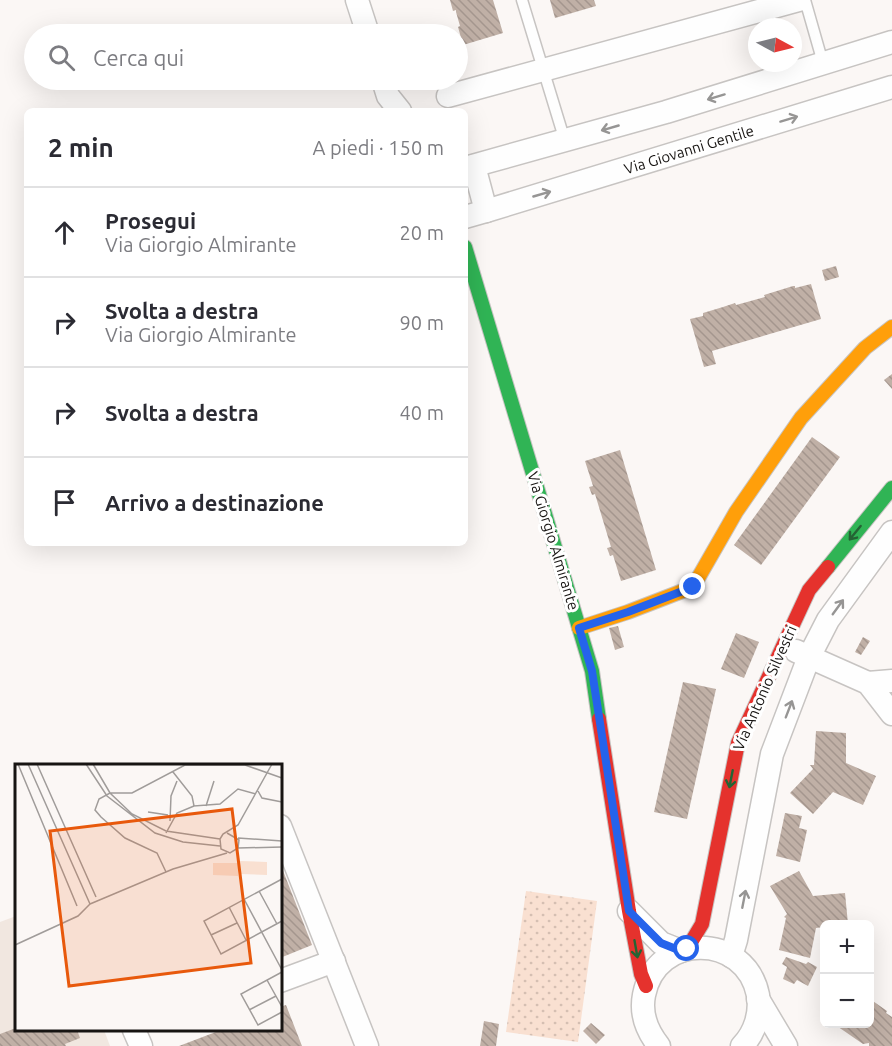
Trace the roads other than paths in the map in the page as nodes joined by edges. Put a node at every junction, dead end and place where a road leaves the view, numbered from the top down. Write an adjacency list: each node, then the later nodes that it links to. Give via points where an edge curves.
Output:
1 (357, 0): 5 (street)
2 (522, 0): 8 (lane)
3 (799, 0): 8 (street)
4 (805, 0): 7 (lane)
5 (365, 24)
6 (892, 42): 7 (street)
7 (824, 63): 13 (street, one-way to 13)
8 (543, 70): 11 (street); 13 (lane)
9 (892, 87): 15 (street, Via Giovanni Gentile, one-way to 9)
10 (386, 90): 12 (street)
11 (448, 96)
12 (398, 108)
13 (565, 141): 14 (street)
14 (470, 167): 15 (street)
15 (475, 214)
16 (468, 257): 20 (street, Via Giorgio Almirante)
17 (892, 327): 20 (street, via 865,348 801,418 735,512 693,587)
18 (892, 488): 21 (street, Via Antonio Silvestri, one-way to 21, via 809,590)
19 (892, 532): 22 (street, Via Antonio Silvestri, one-way to 19, via 828,621)
20 (579, 628): 27 (street, Via Giorgio Almirante, via 592,671)
21 (783, 645): 22 (street); 28 (street, Via Antonio Silvestri, one-way to 28, via 738,743 702,924)
22 (809, 657): 24 (street); 29 (street, Via Antonio Silvestri, one-way to 22, via 772,754)
23 (892, 681): 24 (street)
24 (868, 683): 25 (street)
25 (892, 714)
26 (282, 831): 30 (street)
27 (629, 911): 28 (street, via 661,943); 32 (street, Via Giorgio Almirante, one-way to 32)
28 (684, 950): 29 (street, via 712,948); 32 (street, via 663,961)
29 (731, 956): 33 (street, via 747,971)
30 (334, 961): 31 (street); 34 (street)
31 (282, 980)
32 (646, 986): 35 (street, via 642,1006 646,1026)
33 (758, 999): 36 (street, via 756,1024); 37 (street)
34 (367, 1046)
35 (659, 1046)
36 (742, 1046)
37 (786, 1046)

